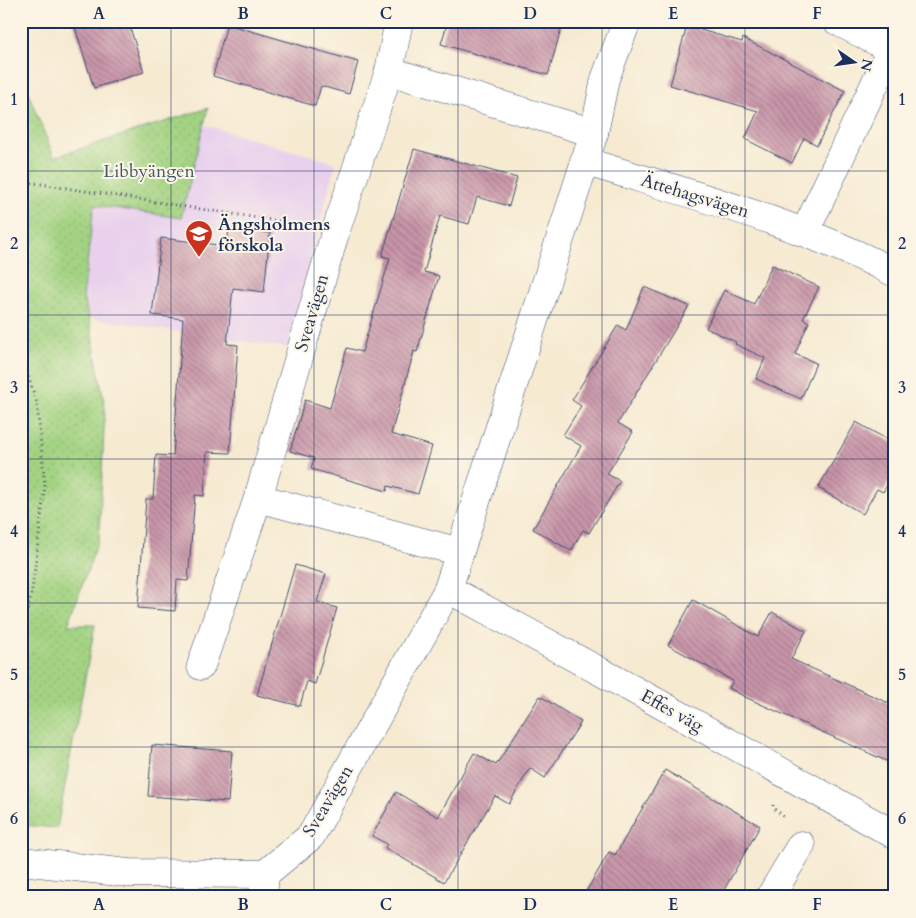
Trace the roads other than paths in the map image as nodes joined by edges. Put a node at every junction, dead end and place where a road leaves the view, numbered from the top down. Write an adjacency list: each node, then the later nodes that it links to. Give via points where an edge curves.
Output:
1 (399, 21): 5 (street, Sveavägen)
2 (628, 21): 6 (street, Sveavägen, via 605,79)
3 (837, 21): 4 (street)
4 (893, 45): 8 (street)
5 (389, 71): 6 (street); 10 (street, Sveavägen, via 336,230)
6 (594, 133): 7 (street, Sveavägen)
7 (584, 161): 8 (street, Ättehagsvägen); 11 (street, Sveavägen)
8 (805, 232): 9 (street, Ättehagsvägen)
9 (895, 272)
10 (258, 498): 11 (street); 13 (street, Sveavägen)
11 (460, 552): 12 (street, Sveavägen)
12 (448, 589): 14 (street, Effes väg); 17 (street, Sveavägen, via 311,836)
13 (201, 666)
14 (895, 835)
15 (801, 844): 18 (street)
16 (21, 861): 17 (street, Sveavägen)
17 (264, 885)
18 (770, 897)

